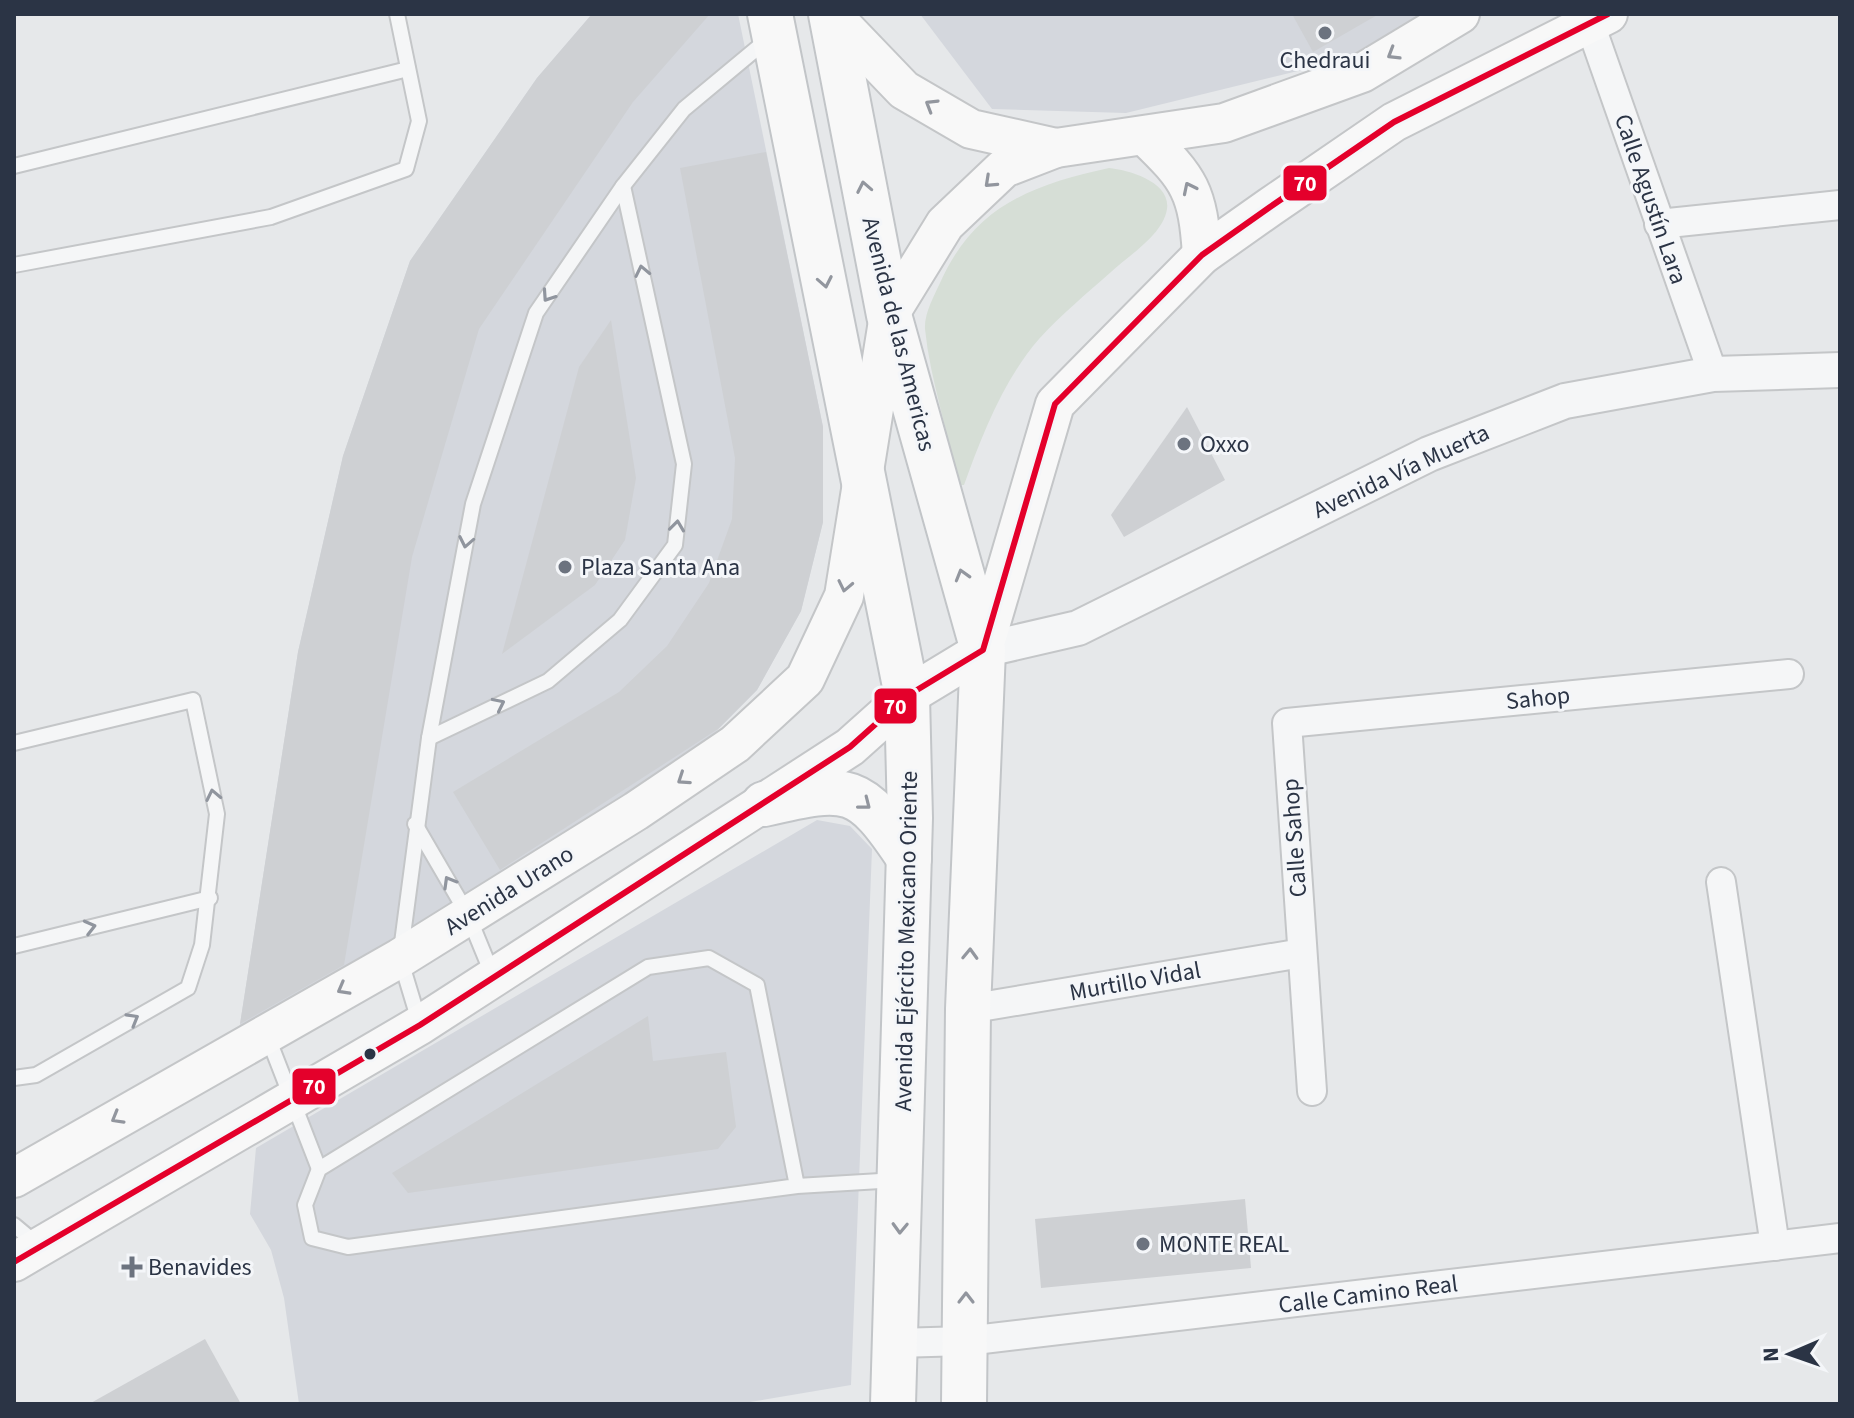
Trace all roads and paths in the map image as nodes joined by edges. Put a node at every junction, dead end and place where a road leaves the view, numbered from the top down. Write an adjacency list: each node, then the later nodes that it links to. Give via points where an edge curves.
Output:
1 (397, 14): 6 (lane)
2 (831, 14): 7 (main road, Avenida de las Americas); 10 (main road, one-way to 2, via 971,129 904,90)
3 (1460, 14): 9 (main road, one-way to 9, via 1362,73 1224,123)
4 (1599, 19): 14 (street, Calle Agustín Lara); 15 (main road, via 1394,122)
5 (772, 24): 8 (main road); 12 (lane, via 684,109)
6 (408, 69): 11 (lane); 16 (lane, via 419,121 406,169 271,217)
7 (847, 103): 8 (main road); 17 (main road, Avenida de las Americas, one-way to 7)
8 (791, 115): 20 (main road, one-way to 20)
9 (1145, 136): 10 (main road); 15 (main road, one-way to 9, via 1191,188)
10 (1056, 148): 17 (main road, one-way to 17, via 1004,168 945,224)
11 (14, 166)
12 (623, 186): 25 (lane, one-way to 25, via 536,313 473,504); 25 (lane, one-way to 12, via 548,681 620,620 675,545 684,464)
13 (1840, 205): 14 (street)
14 (1659, 224): 19 (street, Calle Agustín Lara)
15 (1202, 255): 21 (main road, via 1055,404)
16 (14, 265)
17 (889, 315): 20 (main road, Avenida Urano); 21 (main road, Avenida de las Americas, one-way to 17)
18 (1840, 370): 19 (street, Avenida Vía Muerta)
19 (1713, 374): 21 (street, Avenida Vía Muerta, via 1565,401 1429,454 1078,628)
20 (865, 482): 23 (main road, Avenida Ejército Mexicano Oriente); 32 (main road, Avenida Urano, one-way to 32, via 844,596 805,679 735,744)
21 (983, 650): 23 (main road); 37 (main road, one-way to 21)
22 (1789, 674): 24 (street, Sahop)
23 (907, 696): 27 (main road, via 850,747); 29 (main road, Avenida Ejército Mexicano Oriente)
24 (1287, 723): 34 (street, Calle Sahop)
25 (429, 738): 28 (lane)
26 (14, 743): 31 (lane, one-way to 26, via 217,814 193,700)
27 (764, 804): 29 (main road, one-way to 29, via 818,792 859,797 885,822); 36 (main road)
28 (415, 824): 32 (lane, one-way to 28); 35 (lane)
29 (909, 858): 45 (main road, Avenida Ejército Mexicano Oriente)
30 (1721, 882): 49 (street)
31 (210, 898): 33 (lane, one-way to 31); 40 (lane, one-way to 31, via 36,1075 188,988)
32 (468, 915): 35 (main road, Avenida Urano); 36 (lane)
33 (14, 946)
34 (1302, 953): 37 (street, Murtillo Vidal); 41 (street, Calle Sahop)
35 (400, 958): 38 (lane); 39 (main road, Avenida Urano, one-way to 39)
36 (494, 978): 38 (main road)
37 (968, 1009): 50 (main road, one-way to 37)
38 (420, 1025): 42 (main road)
39 (266, 1032): 42 (lane); 44 (main road, Avenida Urano, one-way to 44)
40 (14, 1078)
41 (1312, 1091)
42 (292, 1100): 43 (lane); 48 (main road)
43 (319, 1169): 46 (lane, via 305,1205 312,1238 348,1247); 46 (lane, via 648,967 709,958 757,985)
44 (14, 1178)
45 (901, 1180): 46 (lane); 51 (main road, Avenida Ejército Mexicano Oriente, one-way to 51)
46 (797, 1186)
47 (1840, 1238): 49 (street, Calle Camino Real)
48 (23, 1244)
49 (1775, 1246): 50 (street, Calle Camino Real)
50 (966, 1341): 51 (street, Calle Camino Real); 53 (main road)
51 (896, 1343): 52 (main road, Avenida Ejército Mexicano Oriente)
52 (893, 1404)
53 (964, 1404)

